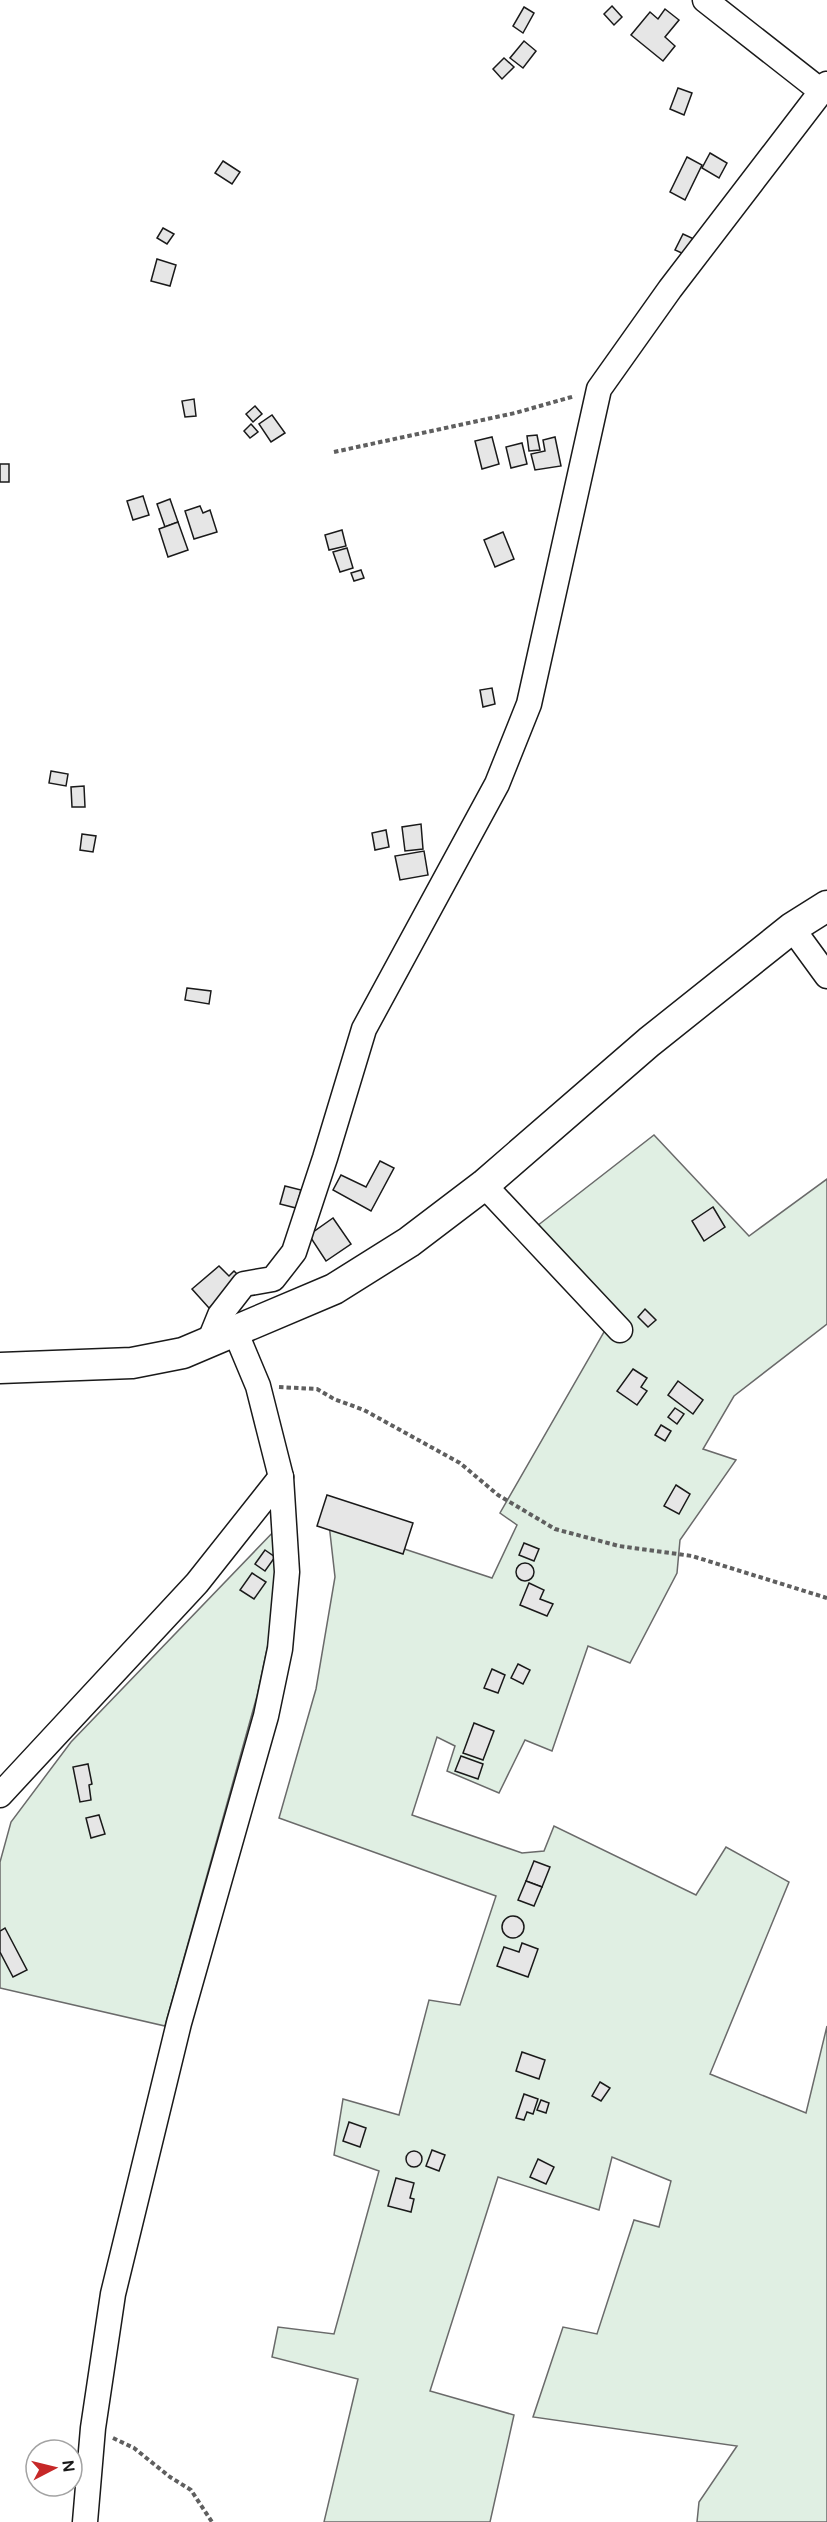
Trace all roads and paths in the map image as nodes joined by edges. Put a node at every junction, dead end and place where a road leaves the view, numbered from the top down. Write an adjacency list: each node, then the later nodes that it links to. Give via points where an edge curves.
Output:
1 (705, 0): 2 (street)
2 (824, 87): 3 (street)
3 (599, 389): 4 (path, via 515,413); 10 (street, via 530,704 496,784 363,1029 294,1252 273,1279 244,1284 220,1315)
4 (334, 452)
5 (827, 906): 6 (main road)
6 (792, 928): 7 (street); 8 (main road, via 649,1042)
7 (827, 976)
8 (484, 1185): 9 (street); 10 (main road, via 409,1242 334,1289)
9 (620, 1330)
10 (222, 1337): 11 (main road, via 183,1353 132,1363); 12 (street)
11 (0, 1368)
12 (258, 1386): 13 (street); 14 (path, via 317,1389 364,1410 460,1463 498,1495 555,1529 619,1546 692,1556)
13 (281, 1477): 15 (street, via 197,1583); 16 (street, via 287,1572 280,1649 266,1716 179,2023 113,2294)
14 (827, 1598)
15 (0, 1795)
16 (93, 2428): 17 (street); 18 (path, via 134,2448 191,2490)
17 (85, 2522)
18 (212, 2522)

